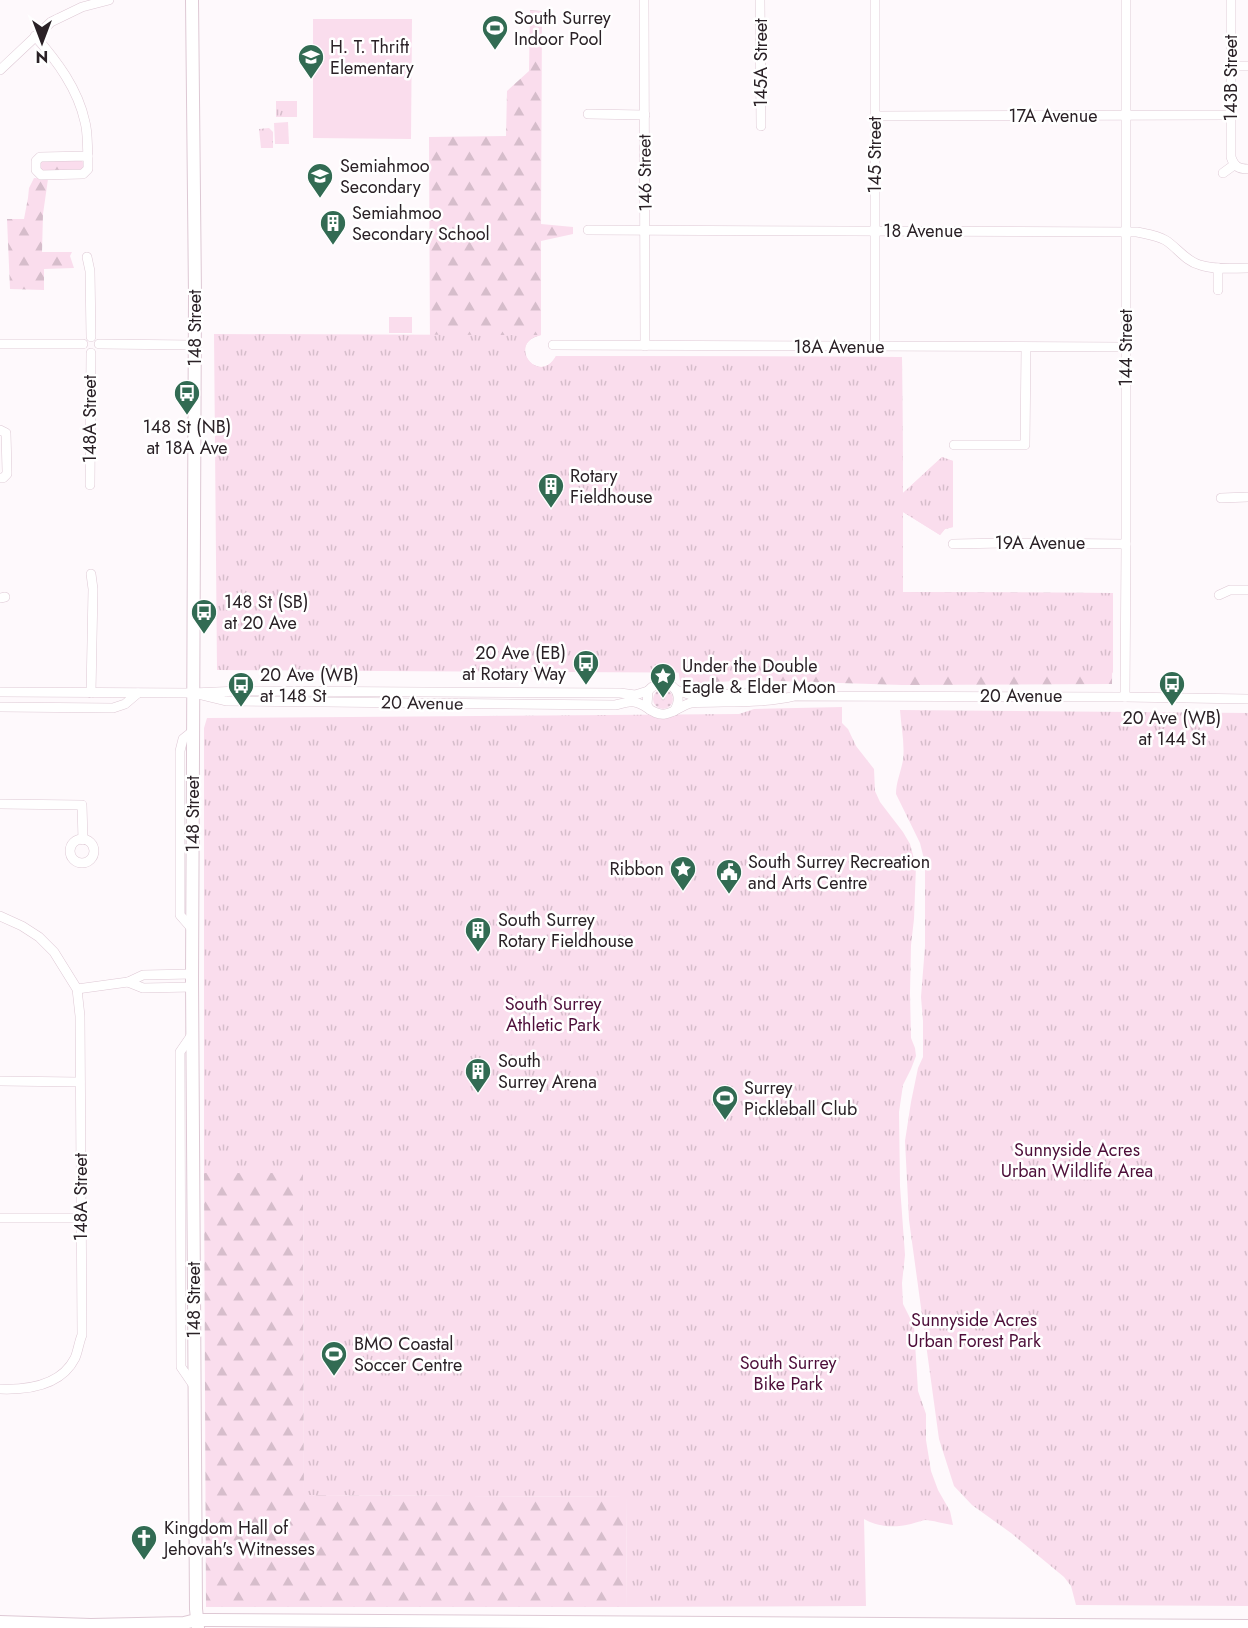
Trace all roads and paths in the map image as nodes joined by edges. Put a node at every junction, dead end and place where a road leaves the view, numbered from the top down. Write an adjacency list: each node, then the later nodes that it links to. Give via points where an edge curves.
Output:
1 (110, 0): 9 (street, via 82,7 51,22)
2 (192, 0): 34 (main road, 148 Street)
3 (644, 0): 14 (street, 146 Street)
4 (760, 0): 18 (street, 145A Street)
5 (875, 0): 17 (street, 145 Street)
6 (1116, 0): 7 (street)
7 (1126, 0): 15 (street, 144 Street)
8 (1231, 0): 10 (street, 143B Street)
9 (35, 36): 12 (street); 19 (street, via 68,78 86,122)
10 (1231, 66): 11 (street); 16 (street, 143B Street)
11 (1248, 66)
12 (0, 70)
13 (588, 114): 14 (street)
14 (645, 115): 23 (street, 146 Street)
15 (1125, 115): 16 (street, 17A Avenue); 17 (street, 17A Avenue); 26 (street, 144 Street)
16 (1230, 115): 20 (street, 143B Street)
17 (875, 116): 25 (street, 145 Street)
18 (761, 126)
19 (88, 156): 19 (street, via 40,157 36,170 41,175 83,174 88,169)
20 (1232, 161): 21 (street, via 1240,169); 22 (street)
21 (1248, 169)
22 (1223, 173)
23 (646, 229): 24 (street, 18 Avenue); 25 (street, 18 Avenue); 36 (street, 146 Street)
24 (588, 230)
25 (875, 231): 26 (street, 18 Avenue); 37 (street, 145 Street)
26 (1125, 232): 28 (street, 18 Avenue, via 1158,237 1188,260); 39 (street, 144 Street)
27 (87, 257): 31 (street)
28 (1218, 268): 29 (street, 18 Avenue); 30 (street)
29 (1248, 268)
30 (1218, 290)
31 (87, 340): 32 (street); 33 (street, via 96,339); 40 (street, via 86,351)
32 (0, 344)
33 (99, 344): 34 (street); 40 (street)
34 (195, 345): 57 (main road, 148 Street)
35 (553, 345): 36 (street, 18A Avenue)
36 (645, 346): 37 (street, 18A Avenue)
37 (875, 346): 38 (street, 18A Avenue)
38 (1026, 347): 39 (street, 18A Avenue); 42 (street, via 1025,445)
39 (1126, 347): 48 (street, 144 Street)
40 (91, 353): 44 (street, 148A Street)
41 (0, 430): 43 (street, via 6,433 7,471)
42 (954, 445)
43 (0, 478)
44 (90, 485)
45 (1248, 497): 46 (street)
46 (1221, 498)
47 (953, 544): 48 (street, 19A Avenue)
48 (1126, 544): 59 (street, 144 Street)
49 (91, 574): 55 (street)
50 (1248, 590): 51 (street, via 1230,590)
51 (1219, 595)
52 (676, 690): 54 (street, via 662,683); 58 (street, 20 Avenue, via 691,695); 63 (street, via 679,700)
53 (0, 692): 55 (street, 20 Avenue)
54 (648, 692): 57 (street, 20 Avenue); 62 (street)
55 (91, 693): 56 (street, 20 Avenue)
56 (138, 693): 57 (street, 20 Avenue); 61 (street, via 113,708)
57 (193, 693): 62 (street, 20 Avenue, via 226,701 603,705 635,702); 67 (main road, 148 Street)
58 (795, 696): 59 (street, 20 Avenue); 63 (street, 20 Avenue, via 691,703)
59 (1125, 697): 60 (street, 20 Avenue)
60 (1248, 699)
61 (0, 707)
62 (650, 710): 63 (street, via 662,715)
63 (674, 711)
64 (0, 804): 65 (street, via 82,805)
65 (83, 840)
66 (0, 916): 68 (street, via 39,937 54,952)
67 (193, 981): 68 (street, via 143,987 128,982); 75 (main road, 148 Street)
68 (77, 989): 70 (street, 148A Street)
69 (0, 1081): 70 (street)
70 (80, 1082): 72 (street, 148A Street)
71 (0, 1218): 72 (street)
72 (81, 1218): 73 (street, 148A Street, via 81,1335 74,1359 60,1376 40,1386)
73 (0, 1389)
74 (0, 1620): 75 (main road, via 137,1616 184,1617)
75 (197, 1624): 77 (main road)
76 (1248, 1626): 77 (main road)
77 (1134, 1627)

